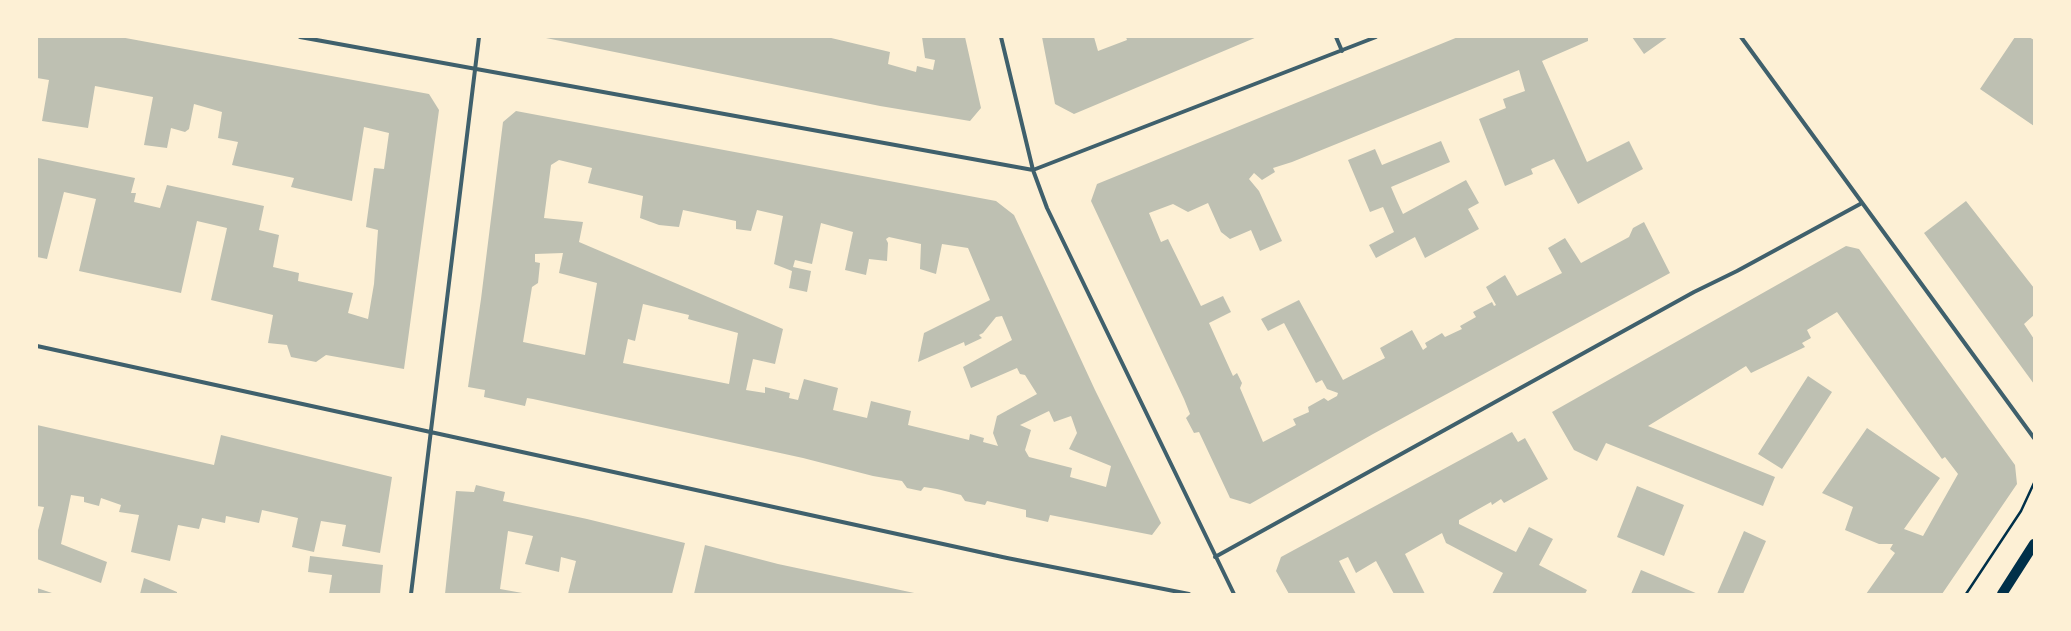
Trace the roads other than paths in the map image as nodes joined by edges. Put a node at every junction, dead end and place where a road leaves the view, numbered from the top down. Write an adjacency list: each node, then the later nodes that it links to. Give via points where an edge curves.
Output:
1 (300, 37): 8 (street)
2 (479, 37): 8 (street)
3 (1001, 37): 9 (street)
4 (1336, 37): 7 (street)
5 (1376, 37): 7 (street)
6 (1741, 37): 10 (street)
7 (1342, 51): 9 (street)
8 (475, 68): 9 (street); 12 (street)
9 (1033, 170): 15 (street, via 1046,208)
10 (1862, 203): 13 (street); 15 (street, via 1694,292)
11 (37, 346): 12 (street)
12 (431, 431): 16 (street); 17 (street, via 1007,558)
13 (2034, 438)
14 (2034, 544): 19 (main road)
15 (1215, 557): 18 (street)
16 (411, 594)
17 (1189, 594)
18 (1234, 594)
19 (2002, 594)

